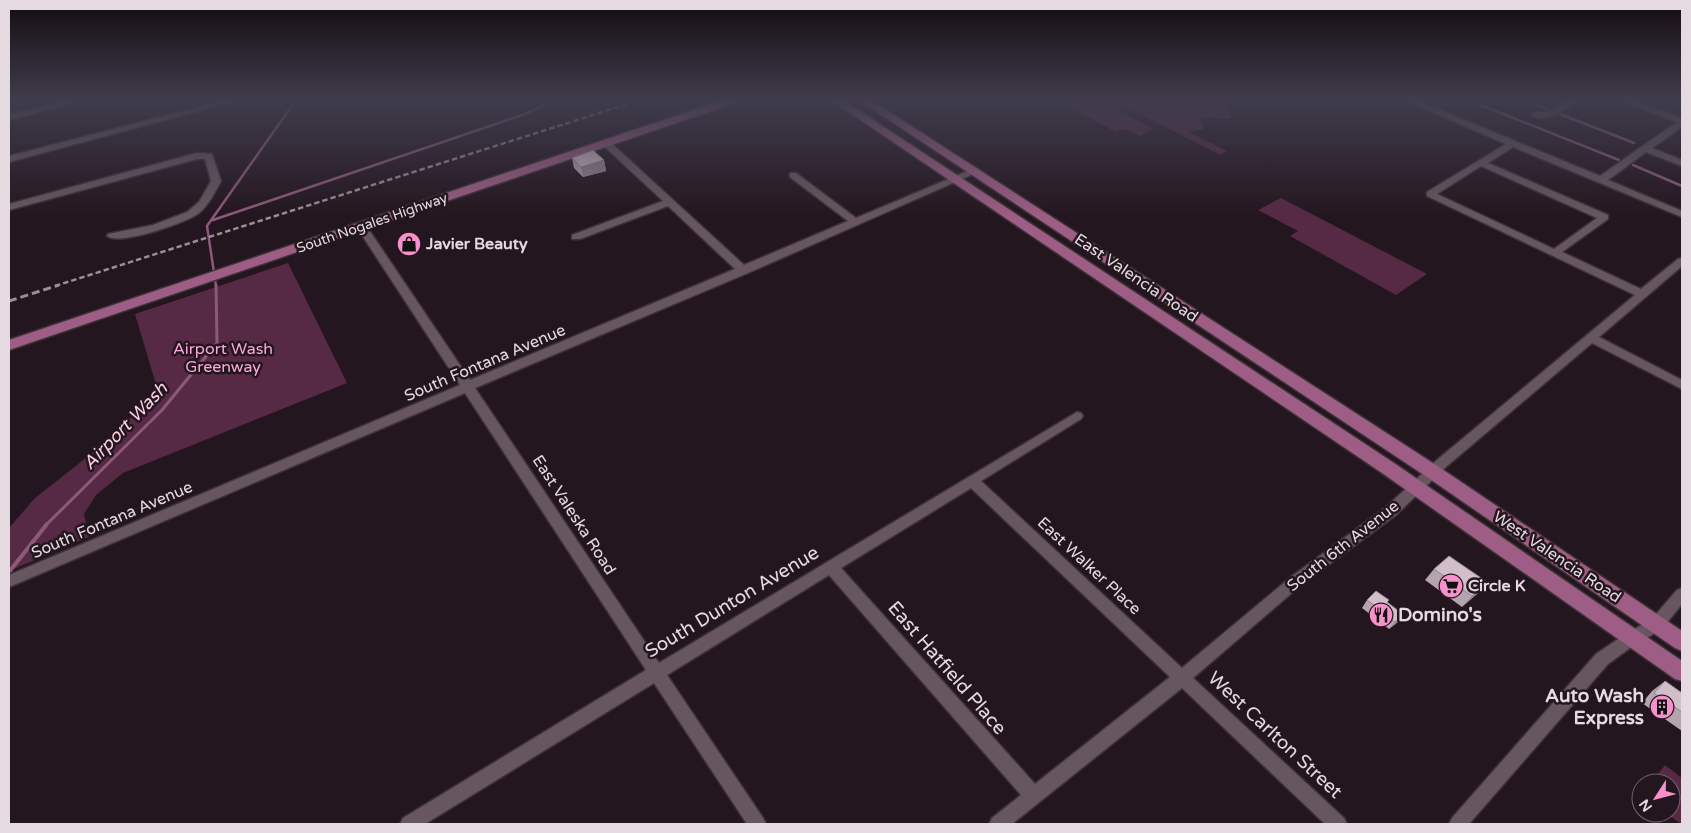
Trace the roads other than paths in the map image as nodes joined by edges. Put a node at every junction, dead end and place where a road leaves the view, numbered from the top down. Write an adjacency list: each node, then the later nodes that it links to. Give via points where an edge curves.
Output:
1 (89, 139): 10 (street)
2 (622, 139): 8 (main road, South Nogales Highway)
3 (896, 139): 15 (main road, East Valencia Road)
4 (923, 139): 13 (main road, East Valencia Road)
5 (1503, 139): 7 (street)
6 (1660, 139): 9 (street)
7 (1513, 143): 11 (street); 16 (street)
8 (607, 144): 17 (street); 21 (main road, South Nogales Highway)
9 (1646, 149): 12 (street); 16 (street)
10 (9, 160)
11 (1481, 163): 24 (street, via 1604,217); 24 (street, via 1430,194)
12 (1682, 163)
13 (973, 172): 15 (street, South Fontana Avenue); 27 (main road, East Valencia Road)
14 (793, 175): 20 (street)
15 (957, 179): 20 (street, South Fontana Avenue); 28 (main road, East Valencia Road)
16 (1601, 180): 19 (street)
17 (670, 202): 23 (street); 26 (street)
18 (9, 207): 22 (street, via 197,156 209,156 216,181 200,208 191,215)
19 (1682, 214)
20 (856, 223): 26 (street, South Fontana Avenue)
21 (361, 226): 31 (main road, South Nogales Highway); 33 (street, East Valeska Road)
22 (112, 236)
23 (576, 237)
24 (1555, 253): 29 (street)
25 (1682, 261): 29 (street, South 6th Avenue)
26 (744, 271): 33 (street, South Fontana Avenue)
27 (1134, 277): 28 (main road); 35 (main road, East Valencia Road)
28 (1116, 286): 37 (main road, East Valencia Road)
29 (1642, 294): 30 (street, South 6th Avenue)
30 (1590, 338): 32 (street); 35 (street, South 6th Avenue)
31 (9, 345)
32 (1682, 385)
33 (469, 388): 39 (street, South Fontana Avenue); 44 (street, East Valeska Road)
34 (1077, 416): 36 (street, South Dunton Avenue)
35 (1433, 472): 37 (street, South 6th Avenue); 41 (main road, West Valencia Road)
36 (971, 480): 38 (street, South Dunton Avenue); 46 (street, East Walker Place)
37 (1416, 487): 42 (main road, West Valencia Road); 46 (street, South 6th Avenue, via 1391,511 1296,581)
38 (830, 566): 44 (street, South Dunton Avenue); 47 (street, East Hatfield Place)
39 (9, 581)
40 (1682, 594): 41 (street)
41 (1656, 625): 42 (street); 43 (main road, West Valencia Road)
42 (1632, 638): 45 (main road, West Valencia Road); 53 (street, via 1602,659)
43 (1682, 642)
44 (656, 672): 48 (street, South Dunton Avenue); 50 (street, East Valeska Road)
45 (1682, 672)
46 (1183, 677): 47 (street, South 6th Avenue); 52 (street, West Carlton Street)
47 (1033, 795): 51 (street, South 6th Avenue)
48 (432, 818): 49 (street, South Dunton Avenue)
49 (409, 824)
50 (758, 824)
51 (998, 824)
52 (1338, 824)
53 (1458, 824)

